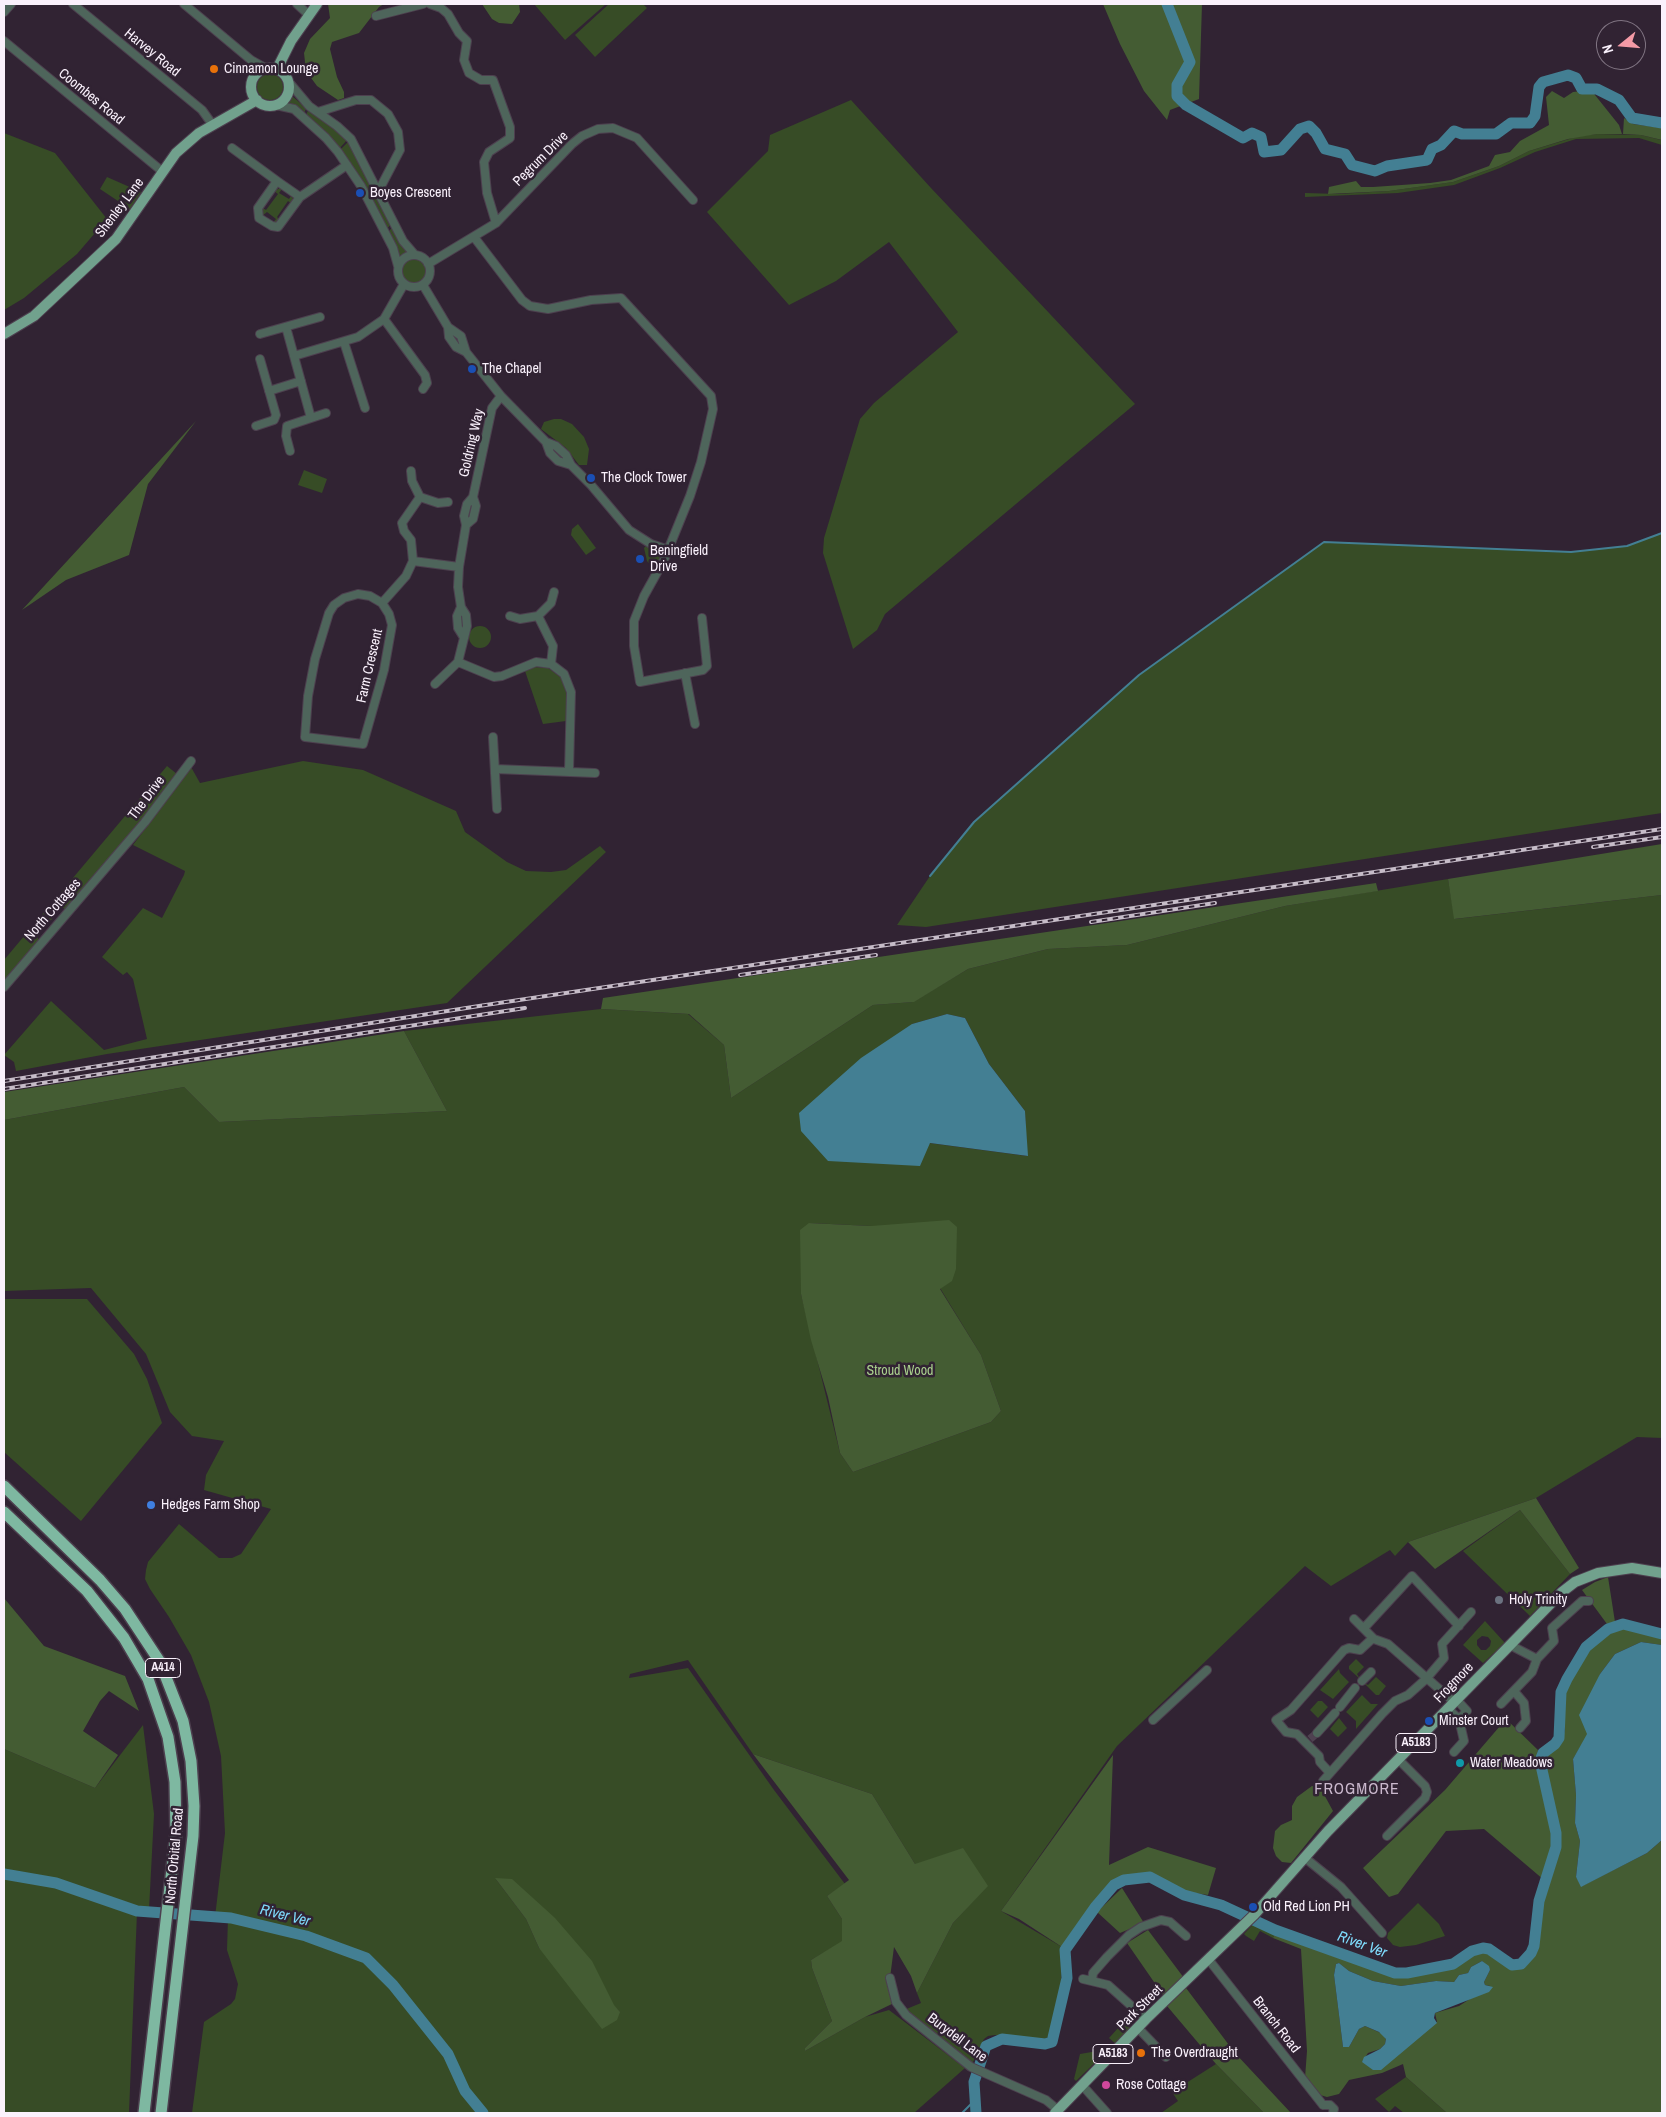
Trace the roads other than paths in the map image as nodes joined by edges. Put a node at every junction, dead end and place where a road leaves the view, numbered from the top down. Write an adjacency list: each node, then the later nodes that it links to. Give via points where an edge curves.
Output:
1 (11, 4): 8 (street)
2 (73, 4): 19 (street, Harvey Road, via 202,110)
3 (184, 4): 12 (street)
4 (297, 4): 9 (street)
5 (317, 4): 9 (main road)
6 (423, 4): 10 (street)
7 (430, 4): 27 (street, via 448,14 467,41 464,60 470,73 481,80 493,80 510,127 510,138 489,152 484,162 487,193)
8 (4, 12)
9 (309, 15): 13 (main road)
10 (376, 16)
11 (4, 41): 22 (street, Coombes Road)
12 (251, 60): 13 (street); 14 (street)
13 (272, 69): 14 (main road); 15 (main road, via 282,72)
14 (255, 76): 16 (main road, via 252,90)
15 (288, 81): 17 (main road, via 285,98); 18 (street)
16 (257, 100): 17 (main road, via 266,105); 19 (main road, Shenley Lane)
17 (276, 105): 21 (street, via 294,109 326,138)
18 (318, 112): 24 (street, via 350,139); 24 (street, via 356,100 371,100 388,114 398,132 400,150)
19 (212, 124): 22 (main road, Shenley Lane, via 176,153)
20 (232, 148): 23 (street)
21 (347, 165): 25 (street); 31 (street, via 393,248)
22 (163, 172): 37 (main road, Shenley Lane, via 136,214 110,245 34,316)
23 (278, 181): 25 (street); 25 (street, via 258,208 259,218 278,227)
24 (378, 192): 29 (street)
25 (300, 197)
26 (693, 200): 27 (street, Pegrum Drive, via 636,138 622,130 605,128 572,144)
27 (496, 223): 28 (street, Pegrum Drive)
28 (474, 237): 30 (street, Pegrum Drive); 54 (street, via 530,306 548,309 621,298 709,392 713,409 701,462)
29 (415, 255): 30 (street); 31 (street, via 404,258)
30 (428, 264): 33 (street, via 430,273)
31 (398, 266): 32 (street, via 398,276)
32 (404, 284): 33 (street, via 413,288); 35 (street)
33 (423, 285): 45 (street, Goldring Way, via 448,327 461,336 466,352)
34 (320, 317): 36 (street)
35 (384, 319): 39 (street, via 358,337); 43 (street, via 425,375 427,383)
36 (286, 327): 38 (street); 40 (street)
37 (4, 334)
38 (260, 334)
39 (344, 342): 40 (street); 46 (street)
40 (294, 356): 42 (street)
41 (260, 359): 44 (street)
42 (301, 381): 44 (street); 48 (street)
43 (423, 389)
44 (269, 391): 49 (street, via 275,418)
45 (501, 396): 54 (street, Goldring Way, via 546,442 566,455 571,466 592,485 629,530 651,544); 56 (street, Goldring Way, via 492,408 473,497 476,506 473,519 466,525)
46 (365, 408)
47 (326, 413): 48 (street)
48 (311, 418): 50 (street, via 287,426)
49 (256, 426)
50 (290, 451)
51 (411, 472): 52 (street)
52 (420, 497): 53 (street, via 428,502); 55 (street, via 402,523 411,540)
53 (448, 502)
54 (669, 550): 64 (street, via 638,608 634,621 634,646 640,682)
55 (413, 562): 56 (street); 58 (street, via 406,576)
56 (459, 567): 62 (street, Goldring Way, via 461,607 467,626)
57 (554, 592): 60 (street, via 551,603)
58 (382, 603): 58 (street, Farm Crescent, via 392,620 392,633 363,744 305,737 315,659 329,613 344,598 358,594)
59 (510, 616): 60 (street, via 520,619)
60 (538, 616): 63 (street, via 553,646)
61 (702, 618): 64 (street, via 707,666 703,670)
62 (458, 662): 63 (street, via 494,677 536,662); 65 (street)
63 (551, 664): 70 (street, via 564,674 571,692)
64 (685, 673): 66 (street)
65 (435, 684)
66 (694, 724)
67 (493, 737): 69 (street)
68 (191, 761): 73 (street, The Drive)
69 (495, 769): 70 (street); 72 (street)
70 (570, 771): 71 (street)
71 (595, 772)
72 (497, 809)
73 (121, 850): 74 (street, North Cottages)
74 (4, 987)
75 (4, 1486): 118 (highway, North Orbital Road / A414, via 125,1608 160,1662 183,1721 191,1761 193,1836)
76 (4, 1512): 117 (highway, North Orbital Road / A414, via 104,1610 135,1656 156,1700 172,1755 176,1834)
77 (1662, 1573): 84 (main road, Frogmore / A5183, via 1632,1568 1598,1573 1575,1582)
78 (1589, 1602): 85 (street, via 1582,1601 1556,1624 1552,1631 1554,1641)
79 (1472, 1612): 81 (street)
80 (1354, 1619): 82 (street)
81 (1459, 1626): 82 (street, via 1412,1576); 88 (street, via 1442,1644 1444,1658)
82 (1364, 1628): 83 (street)
83 (1373, 1638): 88 (street, via 1388,1644); 100 (street, via 1360,1650 1344,1650 1291,1710 1276,1720 1286,1732 1308,1741)
84 (1510, 1645): 85 (street); 92 (main road, Frogmore / A5183)
85 (1537, 1659): 91 (street, via 1532,1672)
86 (1206, 1670): 95 (street)
87 (1371, 1672): 89 (street)
88 (1426, 1679): 92 (street); 100 (street, via 1382,1714)
89 (1362, 1681)
90 (1355, 1688): 97 (street)
91 (1514, 1691): 93 (street); 96 (street, via 1524,1703 1526,1721)
92 (1453, 1704): 94 (street); 94 (street, via 1467,1709); 99 (main road, Frogmore / A5183)
93 (1501, 1704)
94 (1459, 1719): 98 (street, via 1464,1742)
95 (1152, 1720)
96 (1520, 1728)
97 (1317, 1733)
98 (1454, 1752)
99 (1400, 1760): 102 (street, via 1427,1792 1425,1798); 103 (main road, Frogmore / A5183)
100 (1330, 1774): 101 (street)
101 (1323, 1782)
102 (1387, 1836)
103 (1304, 1857): 104 (main road, Frogmore / A5183); 105 (street, via 1341,1887)
104 (1246, 1924): 107 (main road, Park Street / A5183)
105 (1382, 1933)
106 (1186, 1936): 110 (street, via 1170,1922 1161,1920 1141,1927 1107,1957 1093,1973)
107 (1209, 1960): 111 (main road, Park Street / A5183); 115 (street, Branch Road)
108 (890, 1978): 116 (street, Burydell Lane, via 896,2002 906,2014 971,2067 1046,2100)
109 (1083, 1978): 110 (street)
110 (1092, 1980): 111 (street, via 1108,1985)
111 (1146, 2019): 112 (main road, Park Street / A5183)
112 (1138, 2028): 113 (street); 114 (main road, Park Street / A5183)
113 (1166, 2057)
114 (1082, 2085): 116 (main road, Park Street / A5183); 119 (street)
115 (1322, 2109): 120 (street, Branch Road, via 1330,2105 1334,2108)
116 (1056, 2112)
117 (144, 2113)
118 (162, 2113)
119 (1107, 2113)
120 (1333, 2113)

